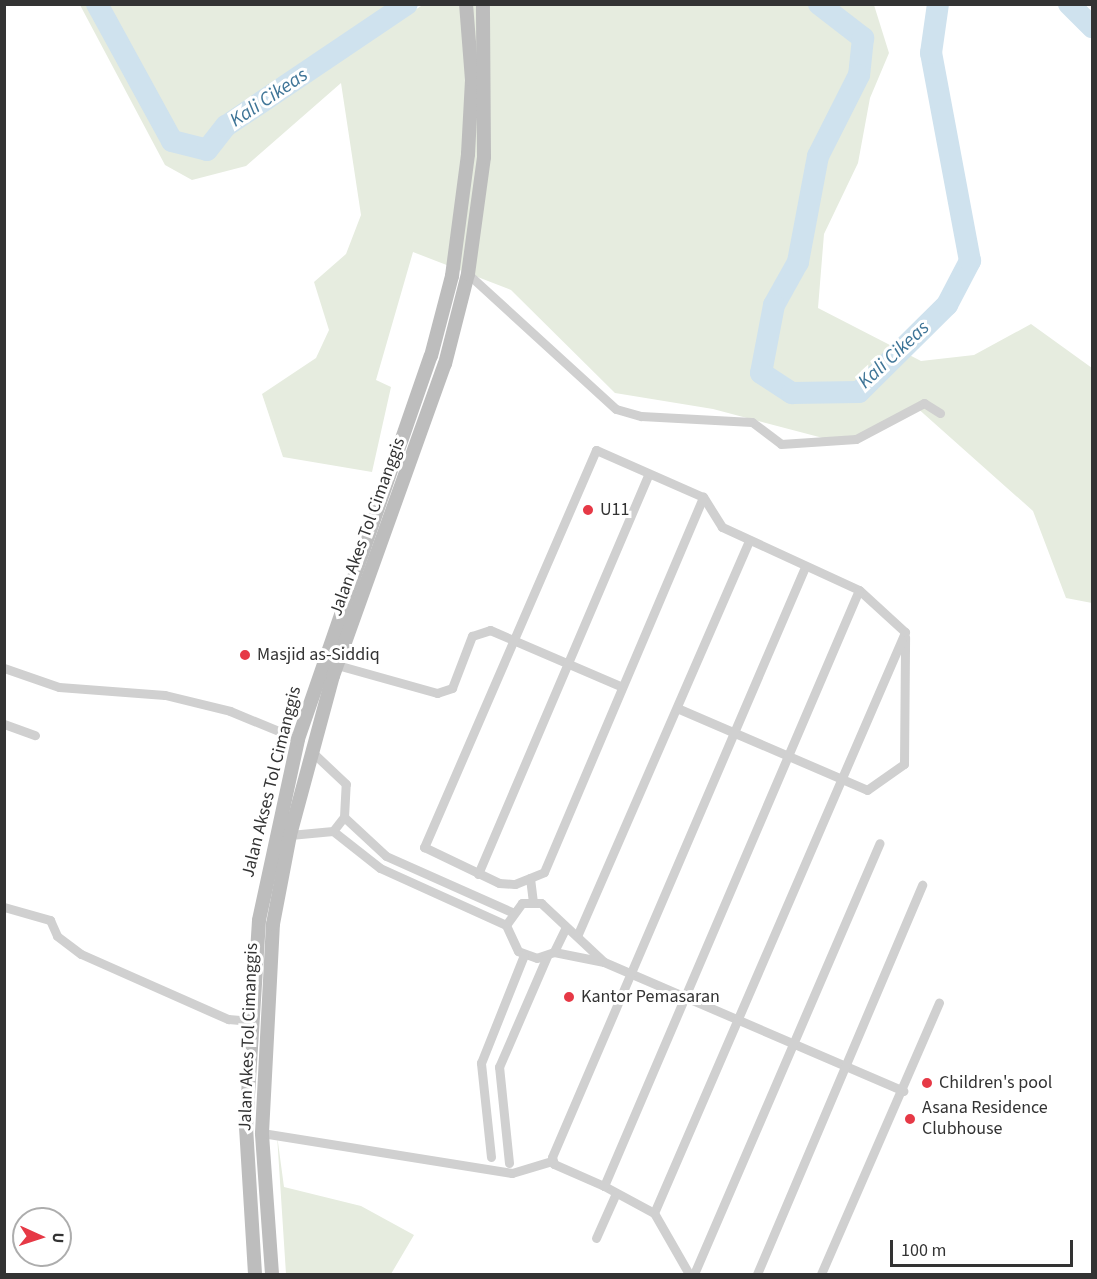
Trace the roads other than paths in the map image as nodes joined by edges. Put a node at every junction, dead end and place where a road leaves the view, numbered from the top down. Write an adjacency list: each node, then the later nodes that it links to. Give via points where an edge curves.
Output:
1 (466, 4): 14 (main road, Jalan Akses Tol Cimanggis, via 470,33 468,154 452,276 431,356)
2 (484, 11): 3 (main road, Jalan Akes Tol Cimanggis, via 483,157)
3 (468, 274): 4 (street, via 616,409 641,416 752,422 781,444 856,439 924,403); 15 (main road, Jalan Akes Tol Cimanggis, via 445,364)
4 (940, 413)
5 (649, 474): 6 (street); 11 (street, via 596,450); 12 (street)
6 (703, 497): 7 (street, via 723,527); 16 (street)
7 (748, 543): 8 (street); 17 (street)
8 (805, 567): 9 (street); 19 (street)
9 (859, 590): 10 (street); 23 (street)
10 (905, 632): 24 (street); 24 (street, via 904,764 867,790)
11 (511, 639): 12 (street); 15 (street, via 490,630 472,636 452,688 437,693); 29 (street, via 424,847)
12 (566, 663): 16 (street); 29 (street)
13 (4, 668): 21 (street, via 59,687 165,695 230,711)
14 (319, 671): 15 (main road); 21 (main road, Jalan Akses Tol Cimanggis)
15 (335, 671): 22 (main road, Jalan Akes Tol Cimanggis)
16 (620, 686): 30 (street, via 544,872)
17 (677, 708): 19 (street); 37 (street)
18 (4, 724): 20 (street)
19 (731, 732): 23 (street); 41 (street)
20 (35, 735)
21 (298, 739): 45 (main road, Jalan Akses Tol Cimanggis, via 261,910)
22 (311, 751): 25 (street, via 346,784); 27 (main road, Jalan Akes Tol Cimanggis)
23 (786, 757): 24 (street); 42 (street)
24 (838, 780): 44 (street)
25 (344, 817): 26 (street); 34 (street, via 386,856)
26 (333, 831): 27 (street); 35 (street, via 380,868)
27 (290, 835): 46 (main road, Jalan Akes Tol Cimanggis, via 273,924)
28 (880, 843): 47 (street)
29 (478, 874): 30 (street, via 499,883)
30 (530, 878): 32 (street)
31 (922, 885): 49 (street)
32 (533, 902): 34 (street); 36 (street, via 550,907)
33 (4, 907): 45 (street, via 50,920 57,936 81,954 228,1019)
34 (512, 912): 35 (street)
35 (506, 925): 39 (street, via 507,936)
36 (565, 929): 37 (street); 38 (street)
37 (578, 934): 40 (street)
38 (551, 954): 39 (street); 40 (street); 50 (street)
39 (524, 955): 48 (street)
40 (604, 962): 41 (street)
41 (628, 971): 42 (street); 54 (street)
42 (686, 994): 44 (street); 56 (street)
43 (939, 1002): 51 (street)
44 (739, 1018): 47 (street); 58 (street)
45 (249, 1021): 46 (main road); 60 (main road, Jalan Akses Tol Cimanggis, via 246,1127)
46 (264, 1022): 52 (main road, Jalan Akes Tol Cimanggis)
47 (794, 1042): 49 (street); 63 (street)
48 (481, 1063): 50 (street); 53 (street)
49 (846, 1064): 51 (street); 64 (street)
50 (499, 1067): 55 (street)
51 (903, 1091): 65 (street)
52 (262, 1132): 54 (street, via 512,1173); 61 (main road, Jalan Akes Tol Cimanggis)
53 (491, 1156)
54 (552, 1161): 56 (street)
55 (509, 1163)
56 (604, 1186): 57 (street)
57 (616, 1193): 58 (street); 59 (street)
58 (654, 1213): 62 (street)
59 (596, 1238)
60 (255, 1275)
61 (272, 1275)
62 (689, 1275)
63 (694, 1275)
64 (757, 1275)
65 (821, 1275)

